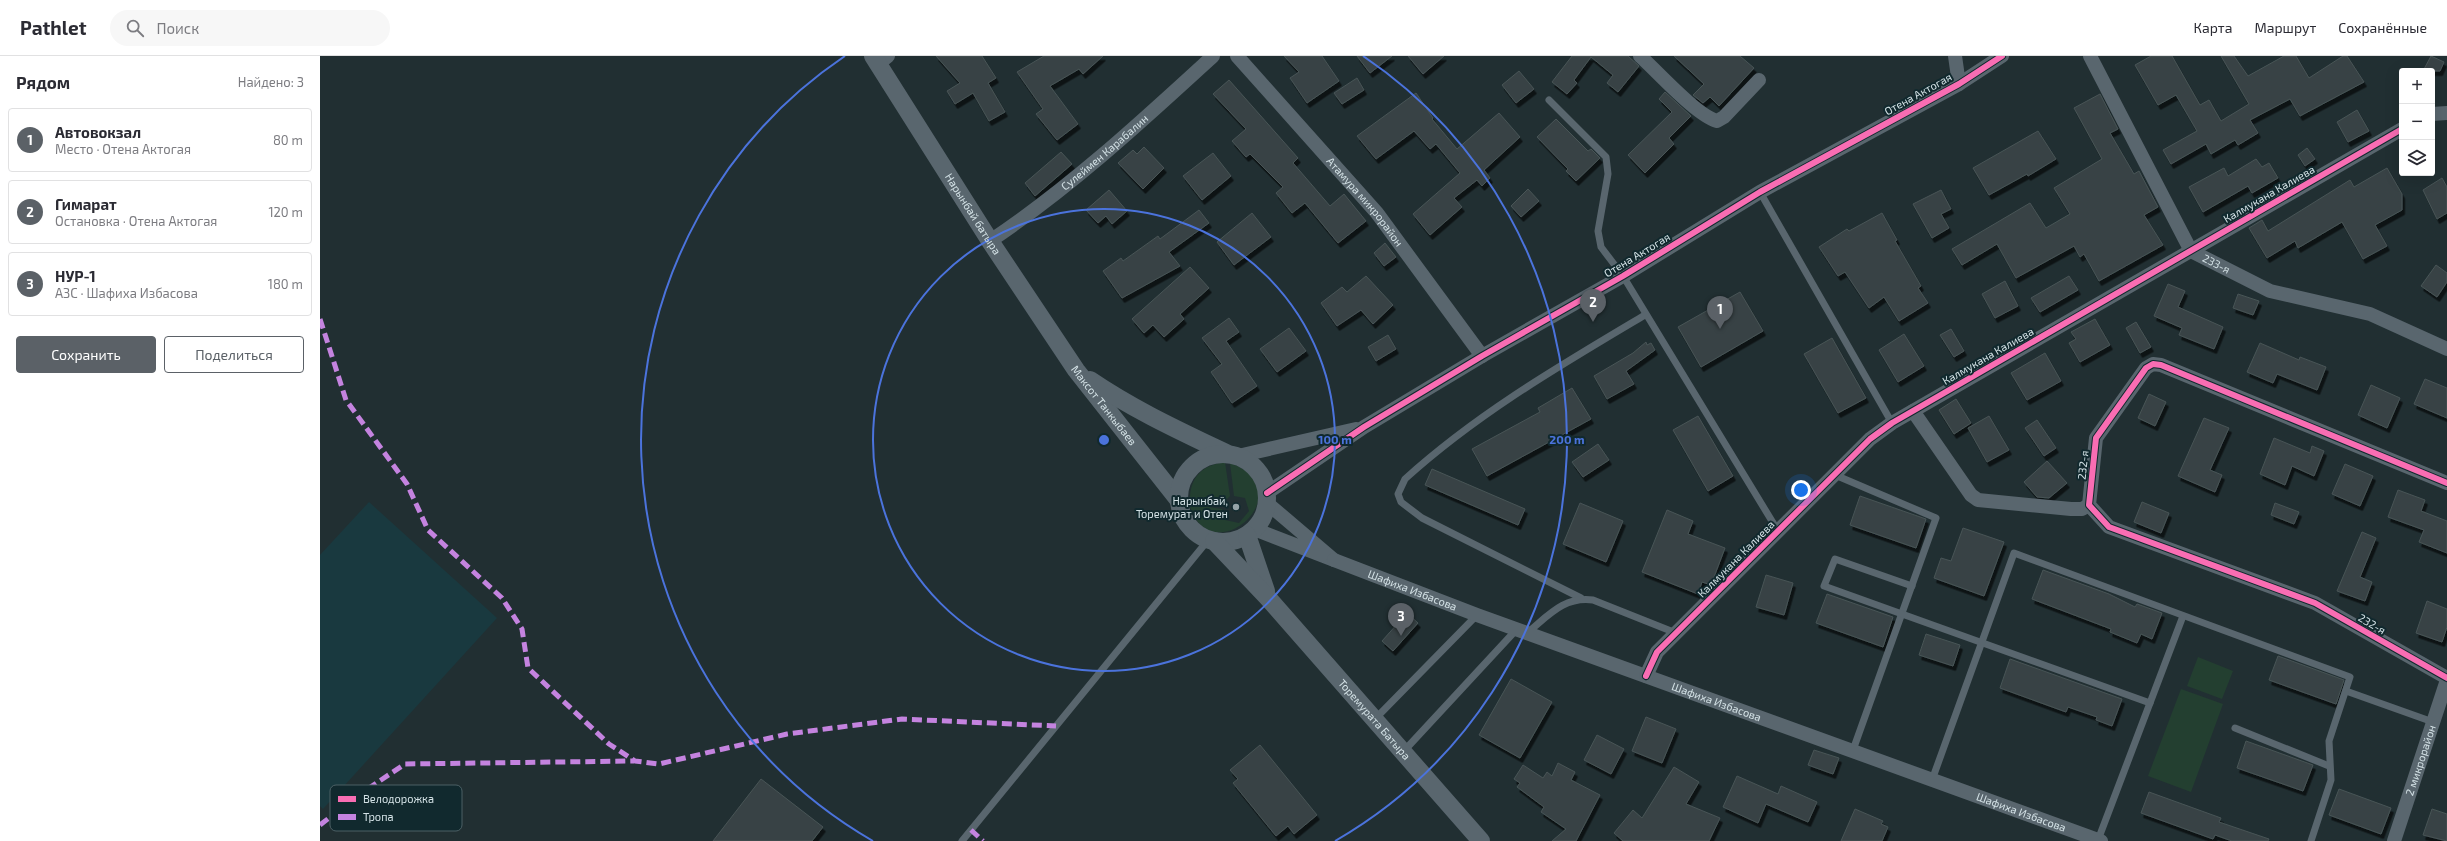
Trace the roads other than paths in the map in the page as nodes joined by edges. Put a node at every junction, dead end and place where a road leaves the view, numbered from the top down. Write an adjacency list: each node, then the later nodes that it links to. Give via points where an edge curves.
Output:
1 (1214, 56): 15 (street, Сулеймен Карабалин, via 1124,138 1044,204)
2 (1237, 56): 20 (street, Атамура микрорайон, via 1377,213)
3 (1640, 56): 8 (street, via 1709,119 1717,121 1724,117)
4 (1955, 56): 9 (street)
5 (2002, 56): 9 (street, Отена Актогая)
6 (2090, 56): 16 (street, 233-я)
7 (880, 59): 15 (street, Нарынбай батыра)
8 (1759, 80)
9 (1959, 84): 14 (street, Отена Актогая)
10 (1549, 100): 17 (lane, via 1606,157 1608,174 1598,231 1601,248)
11 (2447, 113): 12 (street)
12 (2435, 114)
13 (2399, 131): 16 (street, Калмукана Калиева)
14 (1760, 192): 17 (street, Отена Актогая); 23 (lane)
15 (990, 241): 21 (street, Нарынбай батыра)
16 (2191, 251): 19 (street, 233-я, via 2270,291 2370,314); 22 (street, Калмукана Калиева)
17 (1623, 276): 18 (lane); 20 (street, Отена Актогая)
18 (1645, 315): 31 (lane); 37 (lane, via 1530,384 1484,415 1405,479 1398,494 1401,502 1422,518)
19 (2447, 349)
20 (1482, 356): 24 (street, Отена Актогая)
21 (1076, 370): 25 (street, Максот Танкыбаев, via 1125,404); 29 (street, Максот Танкыбаев)
22 (1913, 411): 23 (street, Калмукана Калиева); 30 (street, via 1971,496 1978,500 2071,510)
23 (1892, 423): 26 (street, Калмукана Калиева, via 1870,439)
24 (1364, 428): 25 (street, Отена Актогая); 28 (street, Отена Актогая)
25 (1233, 455): 28 (street, via 1247,460 1260,474); 29 (street, via 1209,456 1192,466 1182,483)
26 (1835, 475): 31 (street, Калмукана Калиева); 35 (lane, via 1936,518)
27 (2447, 482): 30 (street, 232-я, via 2162,365 2153,364 2146,368 2096,438)
28 (1267, 498): 32 (street, via 1261,521); 34 (street)
29 (1180, 502): 33 (street, via 1186,521 1196,532)
30 (2089, 505): 45 (street, 232-я, via 2109,527 2315,603)
31 (1778, 531): 42 (street, Калмукана Калиева)
32 (1250, 532): 33 (street, via 1228,541); 34 (street, Шафиха Избасова); 36 (street)
33 (1212, 540): 36 (street, Торемурата Батыра); 55 (lane)
34 (1334, 560): 38 (street, Шафиха Избасова)
35 (1912, 586): 39 (lane); 39 (lane, via 1834,558 1824,586)
36 (1268, 598): 48 (street, Торемурата Батыра)
37 (1581, 598): 41 (lane, via 1572,599); 42 (lane, via 1615,608)
38 (1477, 614): 41 (street, Шафиха Избасова); 48 (lane)
39 (1902, 615): 43 (lane); 51 (lane)
40 (2182, 616): 43 (lane, via 2014,553); 46 (lane, via 2350,677); 47 (lane)
41 (1522, 631): 44 (street, Шафиха Избасова); 52 (lane)
42 (1676, 632): 44 (street, Калмукана Калиева, via 1656,652)
43 (1982, 643): 47 (lane); 54 (lane)
44 (1646, 676): 51 (street, Шафиха Избасова)
45 (2447, 679): 49 (street, 2 микрорайон)
46 (2346, 691): 49 (lane); 53 (lane, via 2329,741)
47 (2150, 703): 57 (lane)
48 (1374, 719): 52 (street, Торемурата Батыра)
49 (2433, 722): 59 (street, 2 микрорайон)
50 (2235, 728): 53 (lane)
51 (1853, 750): 54 (street, Шафиха Избасова)
52 (1403, 752): 56 (street, Торемурата Батыра)
53 (2328, 766): 58 (lane, via 2331,780)
54 (1932, 780): 57 (street, Шафиха Избасова)
55 (962, 841)
56 (1481, 841)
57 (2100, 841)
58 (2311, 841)
59 (2394, 841)

